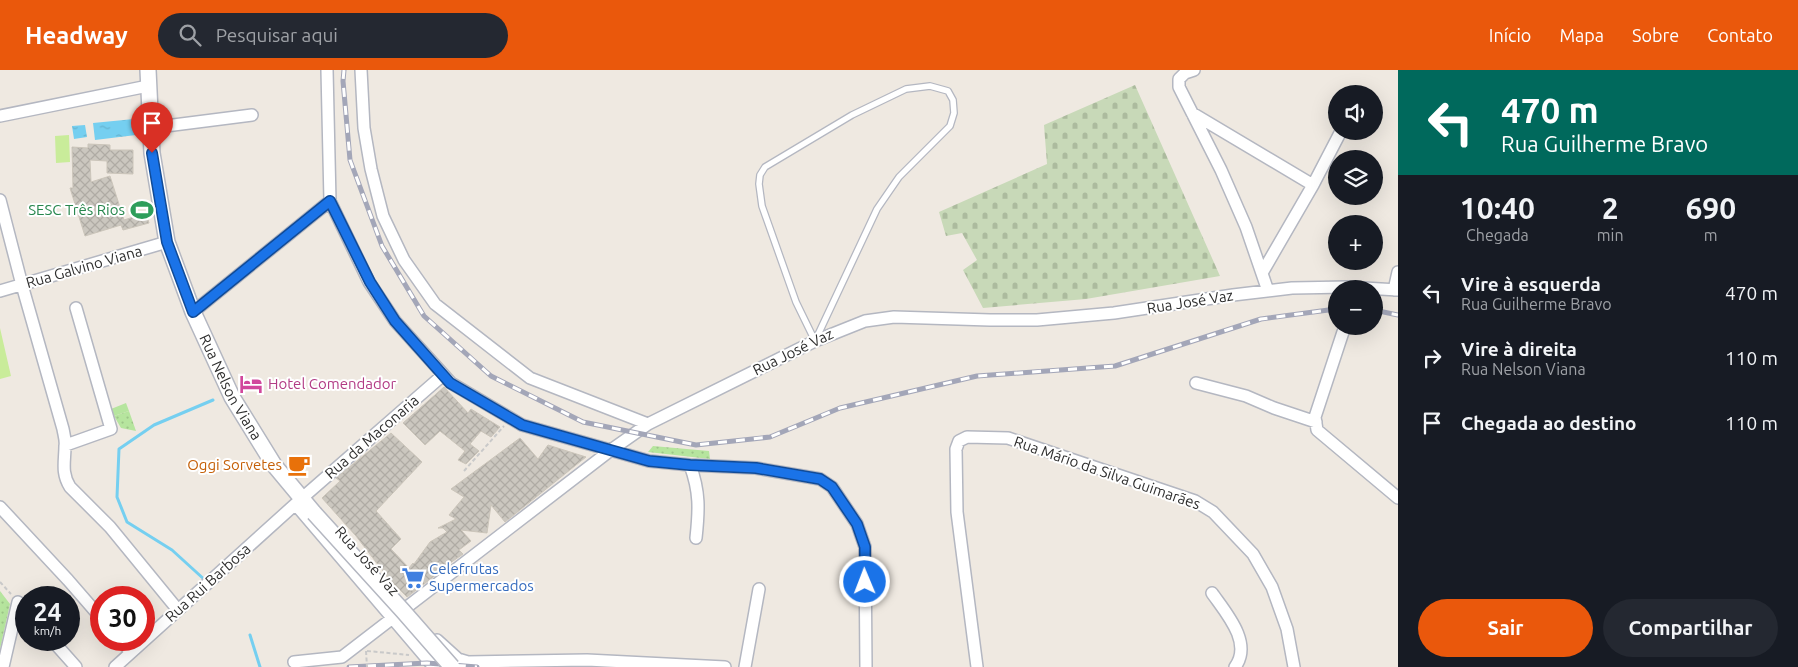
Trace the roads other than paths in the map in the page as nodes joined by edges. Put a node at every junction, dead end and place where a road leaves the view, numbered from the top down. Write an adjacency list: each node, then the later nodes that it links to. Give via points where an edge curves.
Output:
1 (148, 70): 5 (main road, Rua Nelson Viana)
2 (328, 70): 13 (street)
3 (361, 70): 28 (street, via 370,169 383,216 404,260 435,304 530,378)
4 (1194, 70): 6 (street, via 1184,73 1179,79 1179,87)
5 (148, 86): 8 (street); 9 (main road, Rua Nelson Viana)
6 (1192, 113): 11 (street); 16 (street, via 1246,227)
7 (252, 115): 9 (street)
8 (0, 116)
9 (150, 128): 14 (main road, Rua Nelson Viana)
10 (1336, 140): 11 (street)
11 (1313, 185): 16 (street)
12 (0, 200): 17 (street)
13 (330, 201): 22 (street); 25 (street, via 370,282 395,321)
14 (167, 242): 17 (street, Rua Galvino Viana); 22 (main road, Rua Nelson Viana)
15 (1398, 272): 18 (street)
16 (1262, 273): 20 (street)
17 (22, 285): 19 (street, Rua Galvino Viana); 29 (street)
18 (1396, 290): 20 (street, Rua José Vaz, via 1347,286)
19 (0, 291)
20 (1268, 291): 24 (street, Rua José Vaz, via 1114,313 1037,320 894,317 865,321)
21 (76, 308): 29 (street, via 111,429)
22 (193, 312): 33 (main road, Rua Nelson Viana, via 232,398 274,465)
23 (1342, 335): 27 (street)
24 (815, 341): 24 (lane, via 878,209 899,177 950,126 954,114 953,100 948,92 930,86 906,89 852,115 765,167 760,175 758,184 767,222 796,302); 28 (street, Rua José Vaz)
25 (443, 375): 30 (street, via 450,383 522,425); 33 (street, Rua da Maconaria)
26 (1196, 383): 27 (street, via 1246,396)
27 (1316, 422): 32 (street, via 1317,430)
28 (648, 424): 30 (street, Rua José Vaz)
29 (66, 445): 40 (street, via 63,466 70,487 110,527)
30 (611, 450): 31 (street, via 649,461); 39 (street, Rua José Vaz)
31 (690, 465): 35 (street, via 698,494); 55 (street, via 756,468 820,479 832,487 857,524 865,547)
32 (1398, 498)
33 (301, 500): 39 (street, Rua José Vaz); 40 (street, Rua Rui Barbosa); 42 (street); 52 (main road, Rua Nelson Viana, bridge)
34 (0, 507): 38 (street)
35 (696, 538)
36 (759, 589): 54 (street)
37 (1212, 593): 57 (street, via 1234,624 1241,642 1241,659)
38 (90, 605)
39 (408, 606): 42 (street); 46 (street, via 440,643)
40 (178, 610): 44 (street, Rua Rui Barbosa)
41 (15, 614): 48 (street)
42 (393, 619): 45 (street, via 342,657); 51 (street)
43 (62, 651): 49 (street)
44 (131, 652): 50 (street, Rua Rui Barbosa)
45 (294, 662)
46 (467, 665): 47 (street, via 587,660)
47 (658, 665): 53 (street)
48 (2, 667)
49 (76, 667)
50 (115, 667)
51 (434, 667)
52 (452, 667)
53 (725, 667)
54 (745, 667)
55 (866, 667)
56 (977, 667): 58 (street, Rua Mário da Silva Guimarães, via 957,512 956,449 959,441 967,437 1008,438 1195,501 1213,512 1253,554 1272,587 1287,629)
57 (1235, 667)
58 (1294, 667)

